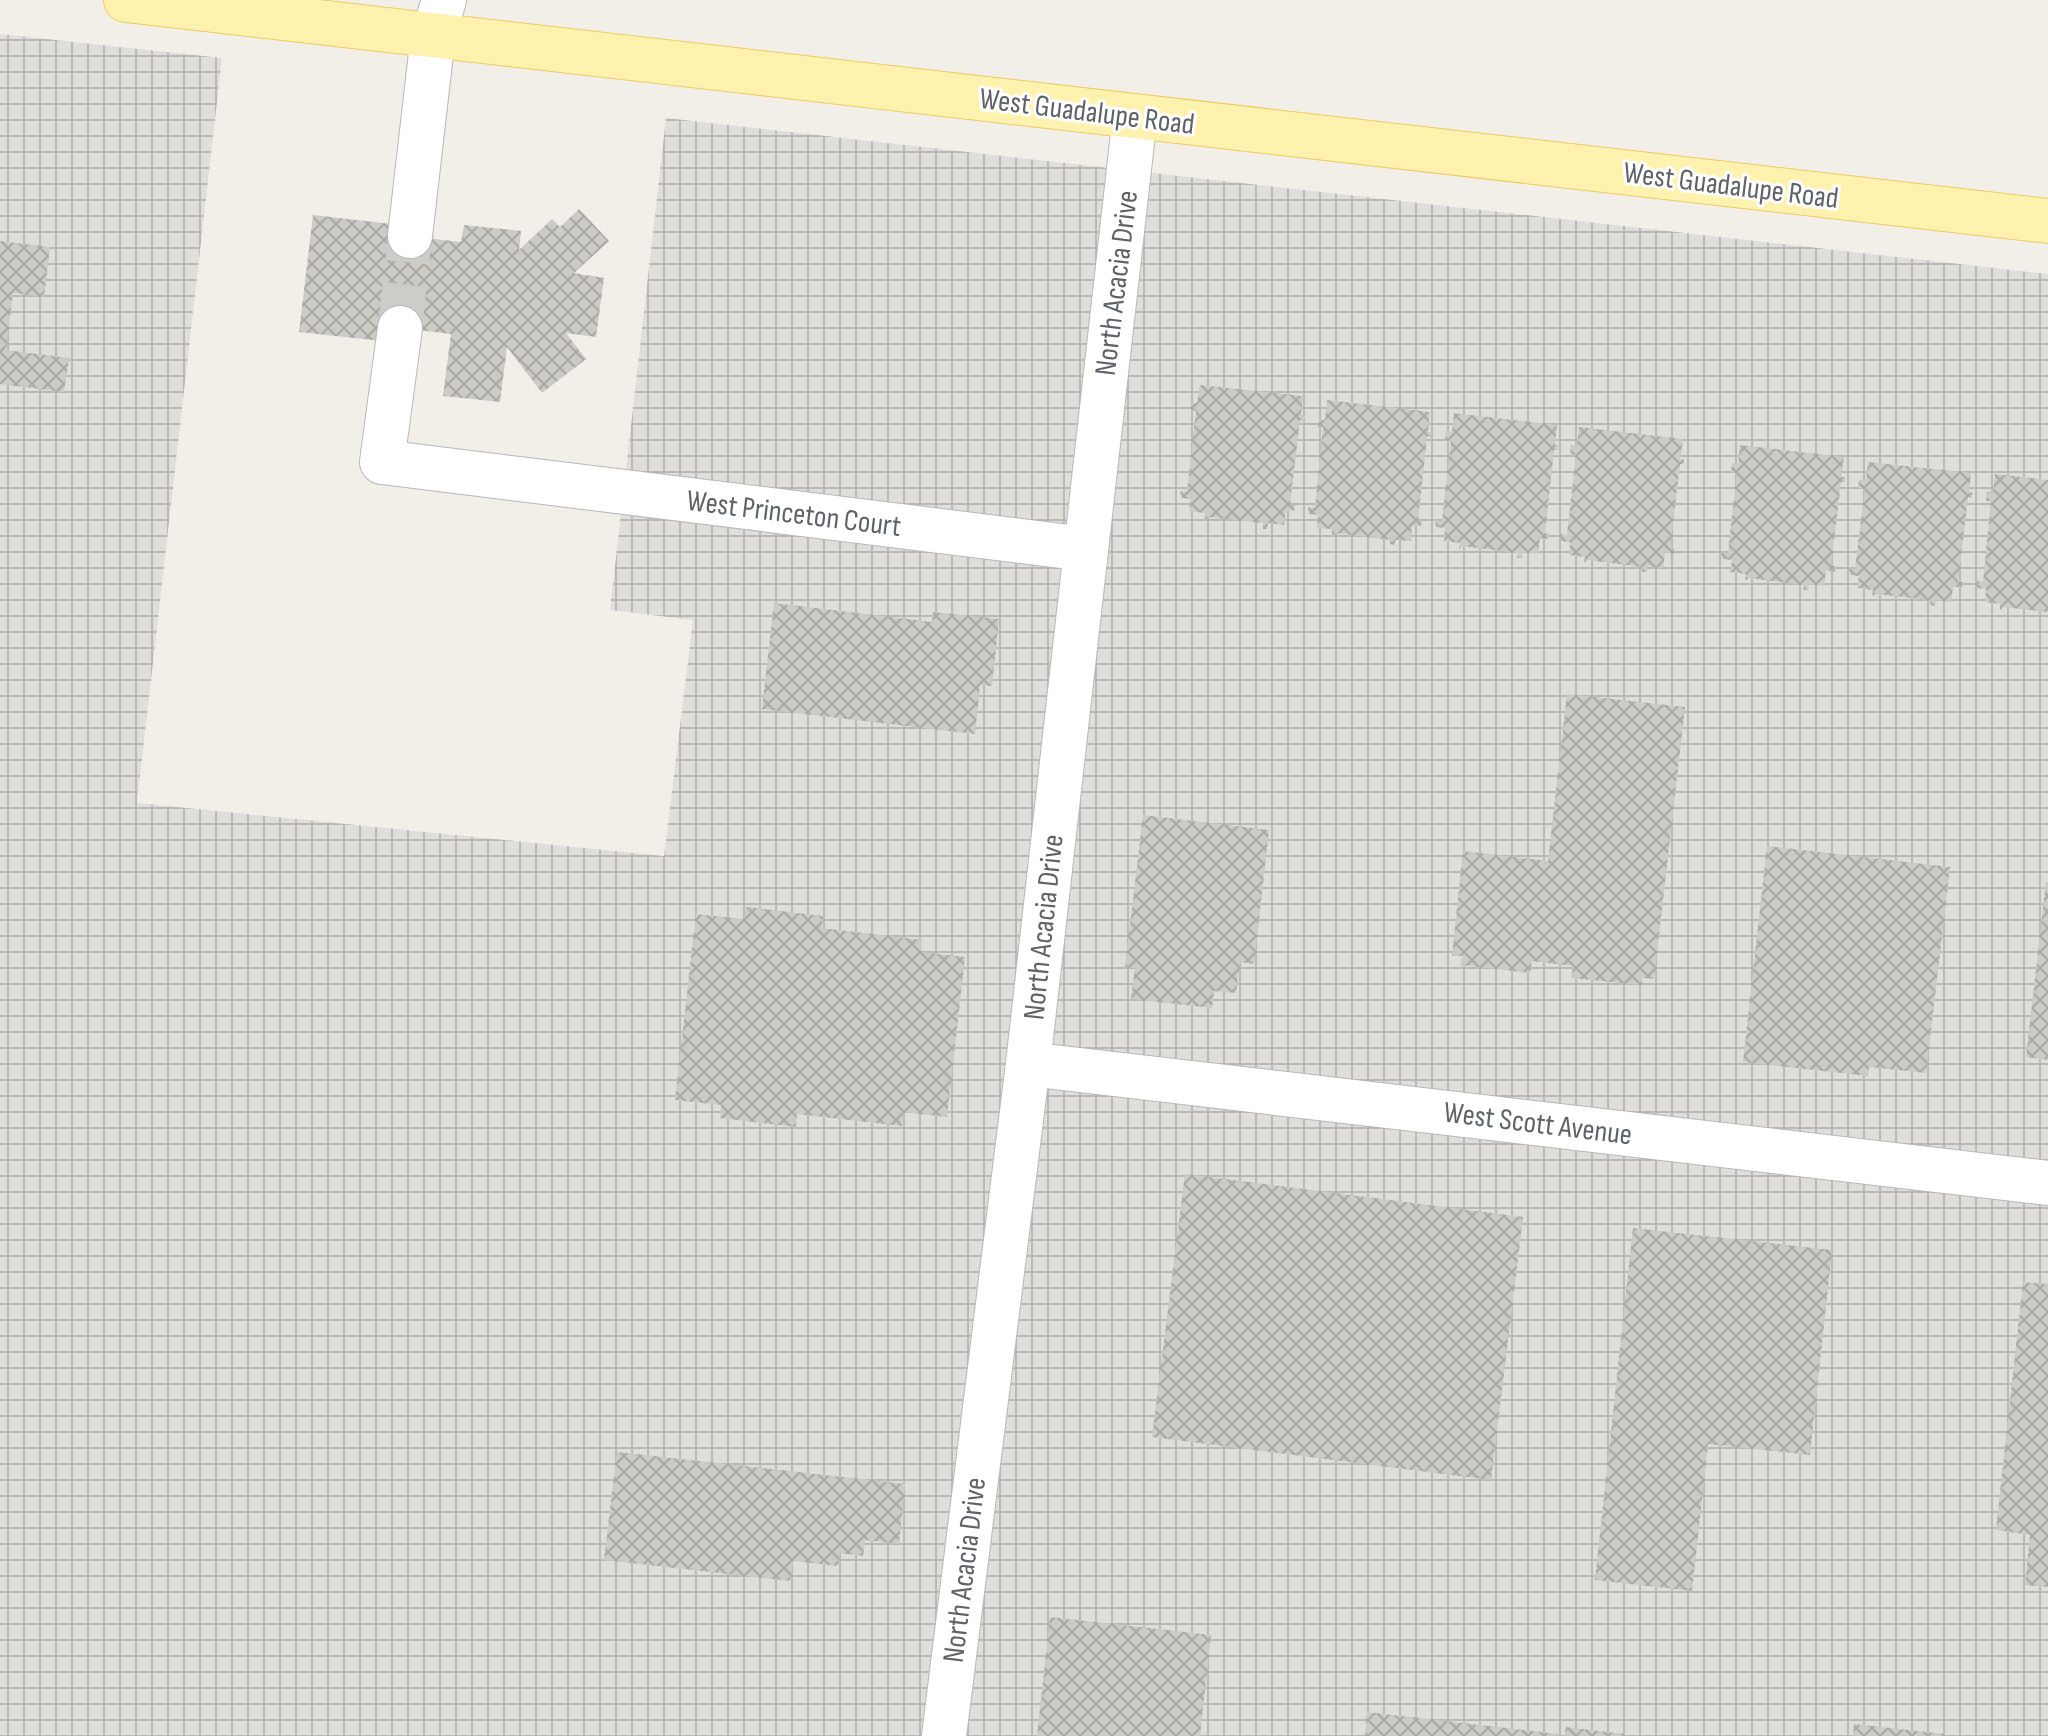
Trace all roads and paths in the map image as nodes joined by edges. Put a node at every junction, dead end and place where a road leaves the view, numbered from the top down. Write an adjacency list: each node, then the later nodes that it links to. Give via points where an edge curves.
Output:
1 (126, 0): 2 (main road, West Guadalupe Road)
2 (439, 10): 3 (main road, West Guadalupe Road); 5 (street)
3 (1135, 116): 4 (main road, West Guadalupe Road); 7 (street, North Acacia Drive)
4 (2048, 221)
5 (410, 236)
6 (400, 328): 7 (street, West Princeton Court, via 382,462)
7 (1086, 549): 8 (street, North Acacia Drive)
8 (1028, 1064): 9 (street, West Scott Avenue); 10 (street, North Acacia Drive)
9 (2048, 1183)
10 (944, 1736)

